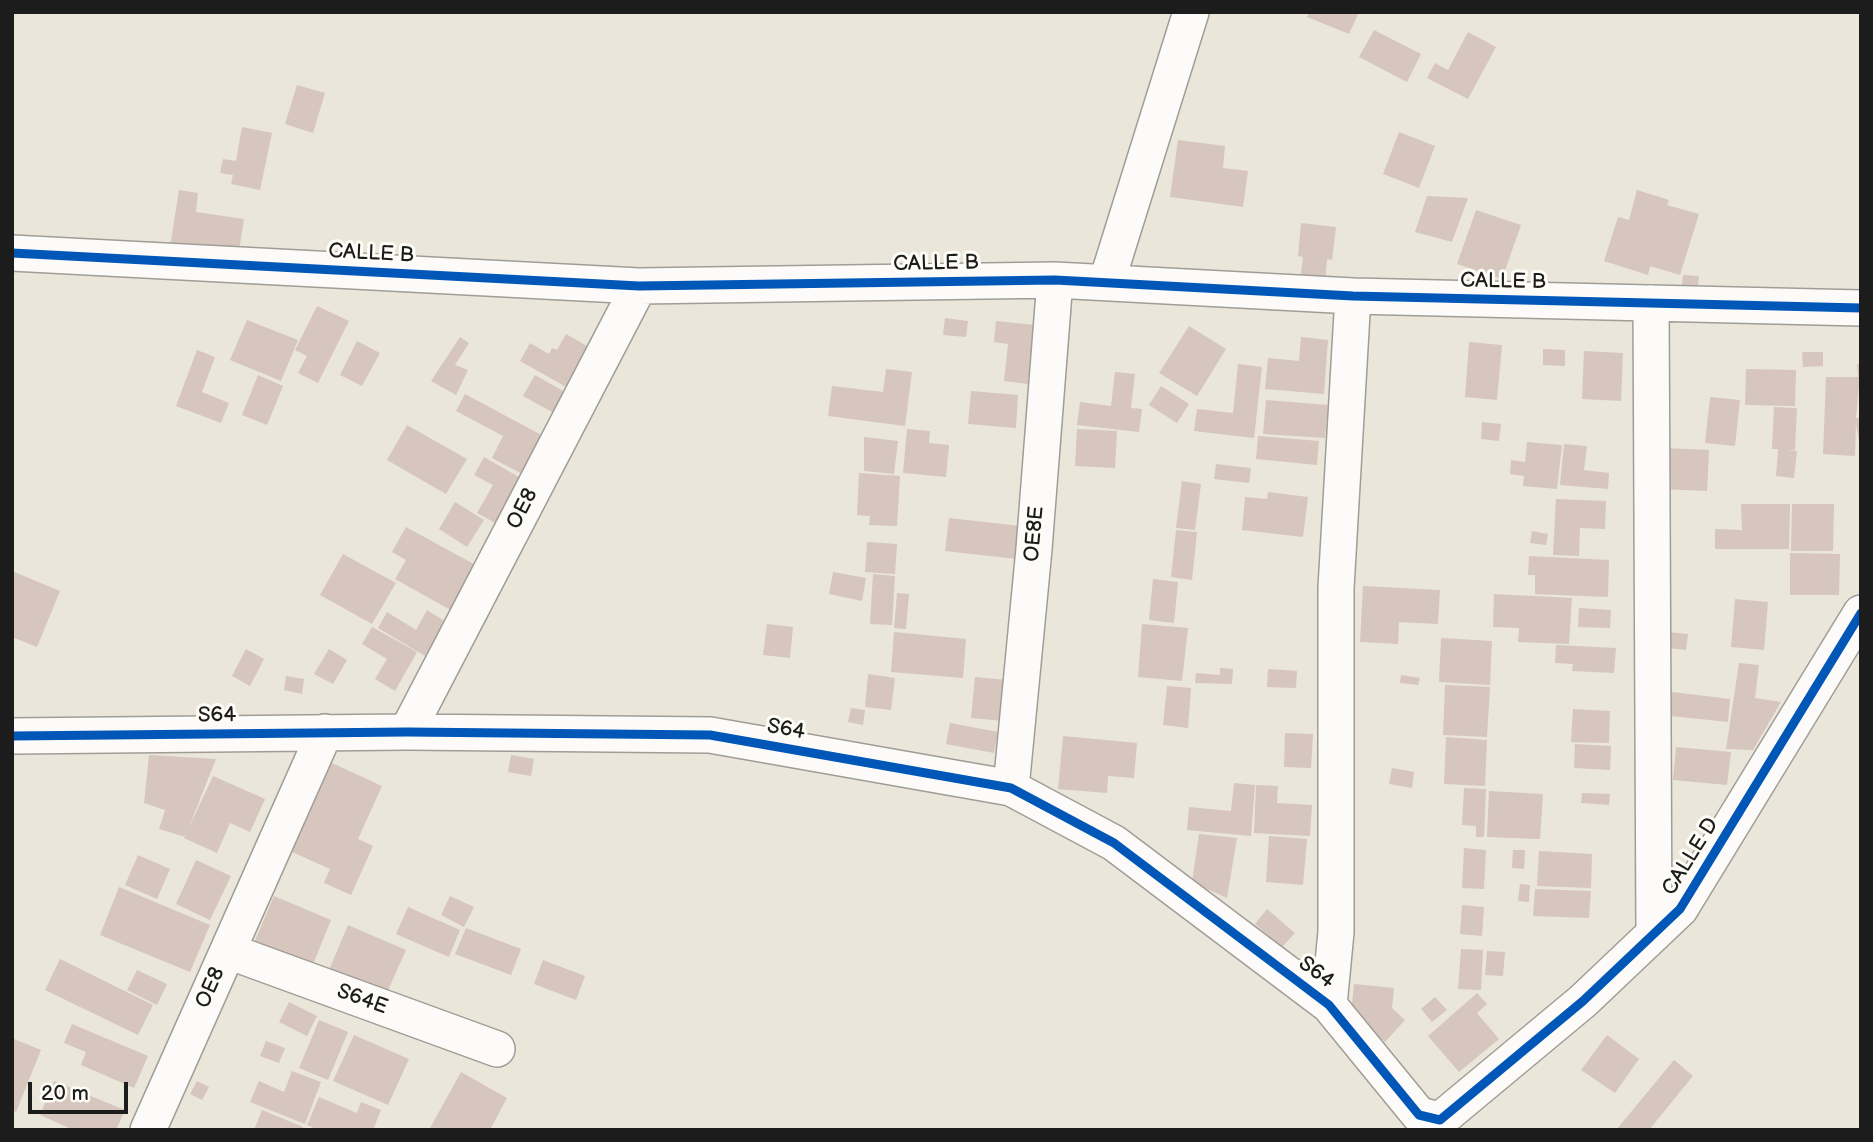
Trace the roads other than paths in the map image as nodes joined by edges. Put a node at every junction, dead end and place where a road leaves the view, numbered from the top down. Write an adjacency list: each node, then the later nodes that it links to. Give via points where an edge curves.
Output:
1 (1191, 12): 4 (street)
2 (12, 253): 5 (street, CALLE B)
3 (1055, 280): 4 (street, CALLE B); 5 (street, CALLE B); 13 (street, OE8E)
4 (1107, 281): 6 (street, CALLE B)
5 (639, 286): 11 (street, OE8)
6 (1353, 296): 7 (street, CALLE B); 16 (street, via 1336,588 1335,932)
7 (1651, 303): 8 (street, CALLE B); 14 (street)
8 (1861, 308)
9 (1861, 614): 14 (street, CALLE D, via 1680,909)
10 (325, 732): 11 (street, S64); 12 (street, S64); 15 (street, OE8)
11 (407, 732): 13 (street, S64, via 710,735)
12 (12, 736)
13 (1011, 788): 16 (street, S64, via 1114,843)
14 (1654, 934): 18 (street, CALLE D, via 1583,1001 1449,1114 1440,1120)
15 (228, 951): 17 (street, S64E); 19 (street, OE8)
16 (1329, 1004): 18 (street, S64, via 1419,1115)
17 (497, 1049)
18 (1430, 1119)
19 (148, 1130)

